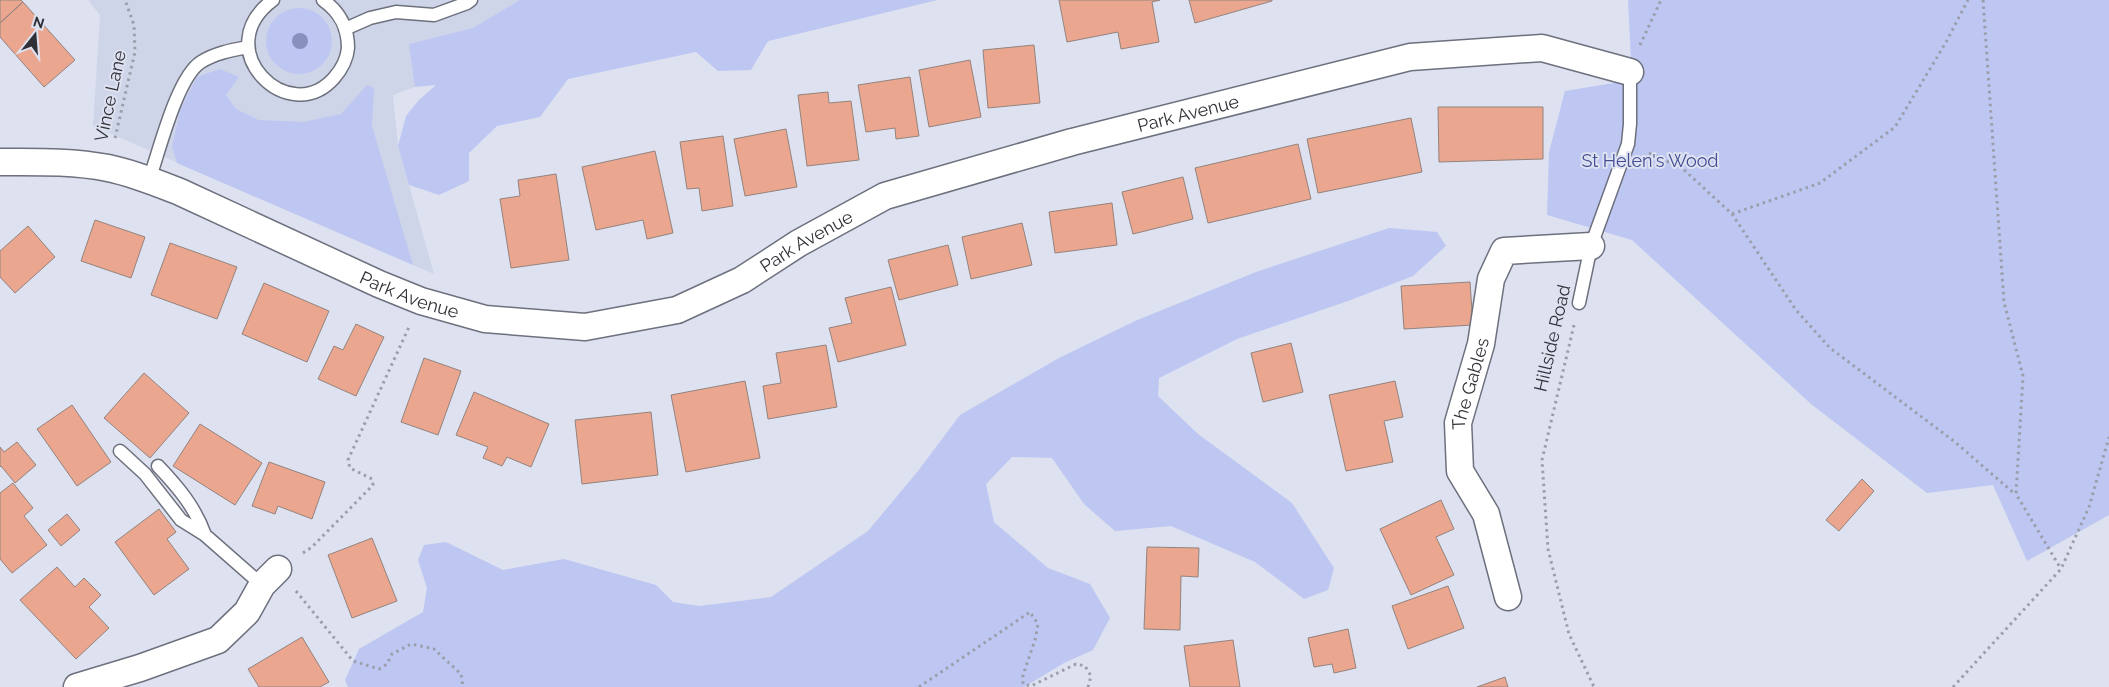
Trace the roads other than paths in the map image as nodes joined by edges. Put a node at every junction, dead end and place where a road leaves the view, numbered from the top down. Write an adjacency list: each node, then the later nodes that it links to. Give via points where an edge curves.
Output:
1 (273, 0): 5 (lane, via 262,8 253,22)
2 (323, 0): 4 (lane, via 343,20)
3 (471, 0): 4 (lane, via 434,15 396,12 370,18)
4 (346, 29): 5 (lane, via 348,54 341,70 330,83 314,91 297,94 280,91 265,82 254,68)
5 (248, 47): 8 (lane, via 223,52 200,62 180,88)
6 (1630, 72): 8 (street, Park Avenue, via 1542,48 1410,57 1381,64 1072,142 885,196 742,280 677,310 585,327 484,319 421,301); 9 (lane, Hillside Road, via 1628,144)
7 (0, 162): 8 (street, Park Avenue, via 60,162 108,168)
8 (149, 180)
9 (1591, 246): 10 (lane, Hillside Road); 15 (street, The Gables, via 1504,251 1492,279 1481,344 1458,423 1460,471 1486,514)
10 (1579, 303)
11 (120, 452): 13 (lane, via 145,474 181,520)
12 (158, 466): 13 (lane, via 180,490 199,518)
13 (205, 535): 14 (lane)
14 (270, 577): 16 (street, via 247,612 218,640)
15 (1508, 597)
16 (78, 687)

